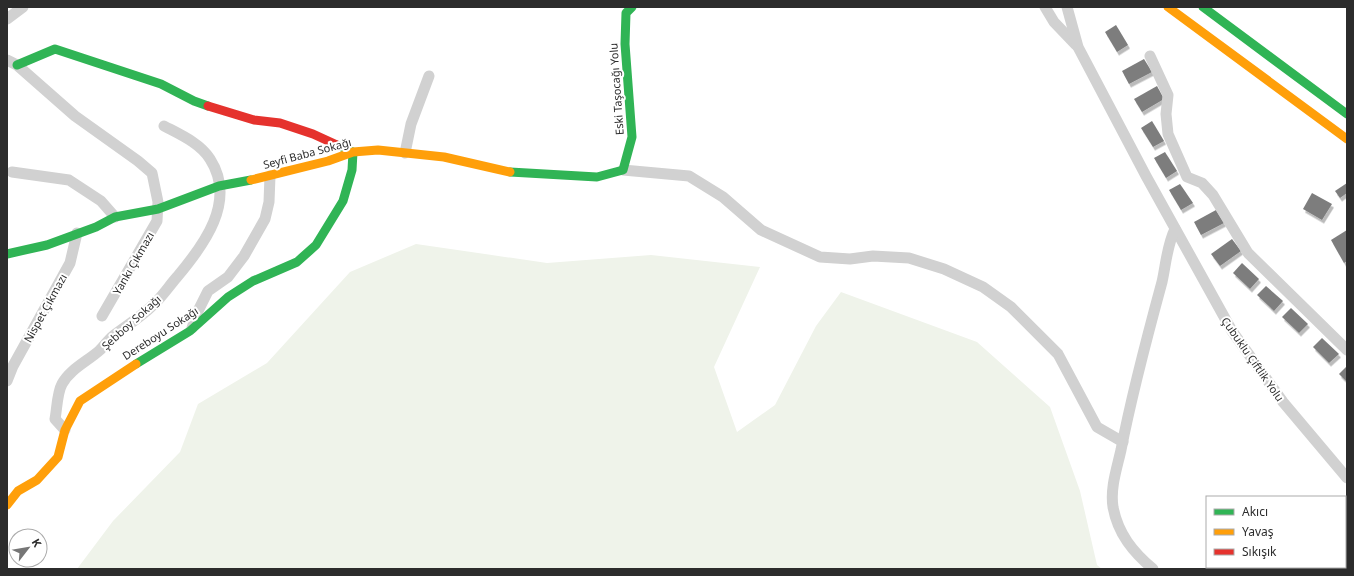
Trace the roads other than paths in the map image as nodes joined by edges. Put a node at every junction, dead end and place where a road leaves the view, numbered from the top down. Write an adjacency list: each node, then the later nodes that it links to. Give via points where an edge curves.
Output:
1 (23, 7): 7 (street)
2 (632, 7): 17 (main road, Eski Taşocağı Yolu, via 626,13 625,44 632,137)
3 (1045, 7): 8 (street, via 1054,22)
4 (1067, 7): 8 (street)
5 (1168, 7): 14 (main road)
6 (1203, 7): 12 (main road)
7 (7, 19)
8 (1078, 47): 23 (street, Çubuklu Çiftlik Yolu)
9 (1150, 56): 28 (street, via 1168,95 1168,134 1187,178 1202,183 1213,195 1248,253)
10 (12, 62): 15 (main road, via 55,49 161,84 194,101 254,120 280,123 313,134); 21 (street, via 74,116 152,173)
11 (429, 76): 16 (street, via 411,124)
12 (1347, 114)
13 (164, 126): 20 (street, via 188,138 209,157 217,171)
14 (1347, 139)
15 (353, 152): 16 (main road, Seyfi Baba Sokağı, via 378,150); 19 (main road, Seyfi Baba Sokağı); 27 (main road, Dereboyu Sokağı, via 352,170 344,201 316,245 297,262 253,281 228,297)
16 (404, 153): 17 (main road, Seyfi Baba Sokağı, via 444,157 517,174 597,177)
17 (624, 170): 31 (street, via 689,176 724,197 761,230 820,257 909,258 944,269 983,287 1011,306 1058,354 1097,427)
18 (12, 172): 22 (street, via 70,180 101,201)
19 (270, 176): 20 (main road, Seyfi Baba Sokağı); 27 (street, via 269,202 265,219 244,256 228,277 208,291)
20 (219, 186): 21 (main road, Seyfi Baba Sokağı); 30 (street, Şebboy Sokağı, via 220,203 217,216 195,256 153,305 74,370 62,384 55,419)
21 (158, 208): 22 (main road, Seyfi Baba Sokağı); 26 (street, Yankı Çıkmazı, via 158,221)
22 (115, 216): 24 (main road, Seyfi Baba Sokağı, via 96,227)
23 (1175, 229): 31 (street, via 1170,239); 32 (street, Çubuklu Çiftlik Yolu, via 1232,331 1283,402)
24 (77, 233): 25 (main road, Seyfi Baba Sokağı, via 48,245); 29 (street, Nispet Çıkmazı, via 70,262 13,366)
25 (7, 254)
26 (102, 316)
27 (190, 331): 30 (main road, Dereboyu Sokağı, via 116,376 80,402)
28 (1347, 350)
29 (7, 382)
30 (65, 430): 33 (main road, Dereboyu Sokağı, via 58,457 37,480 18,491)
31 (1122, 442): 34 (street, via 1112,493 1115,517 1128,544)
32 (1347, 478)
33 (7, 505)
34 (1153, 569)

